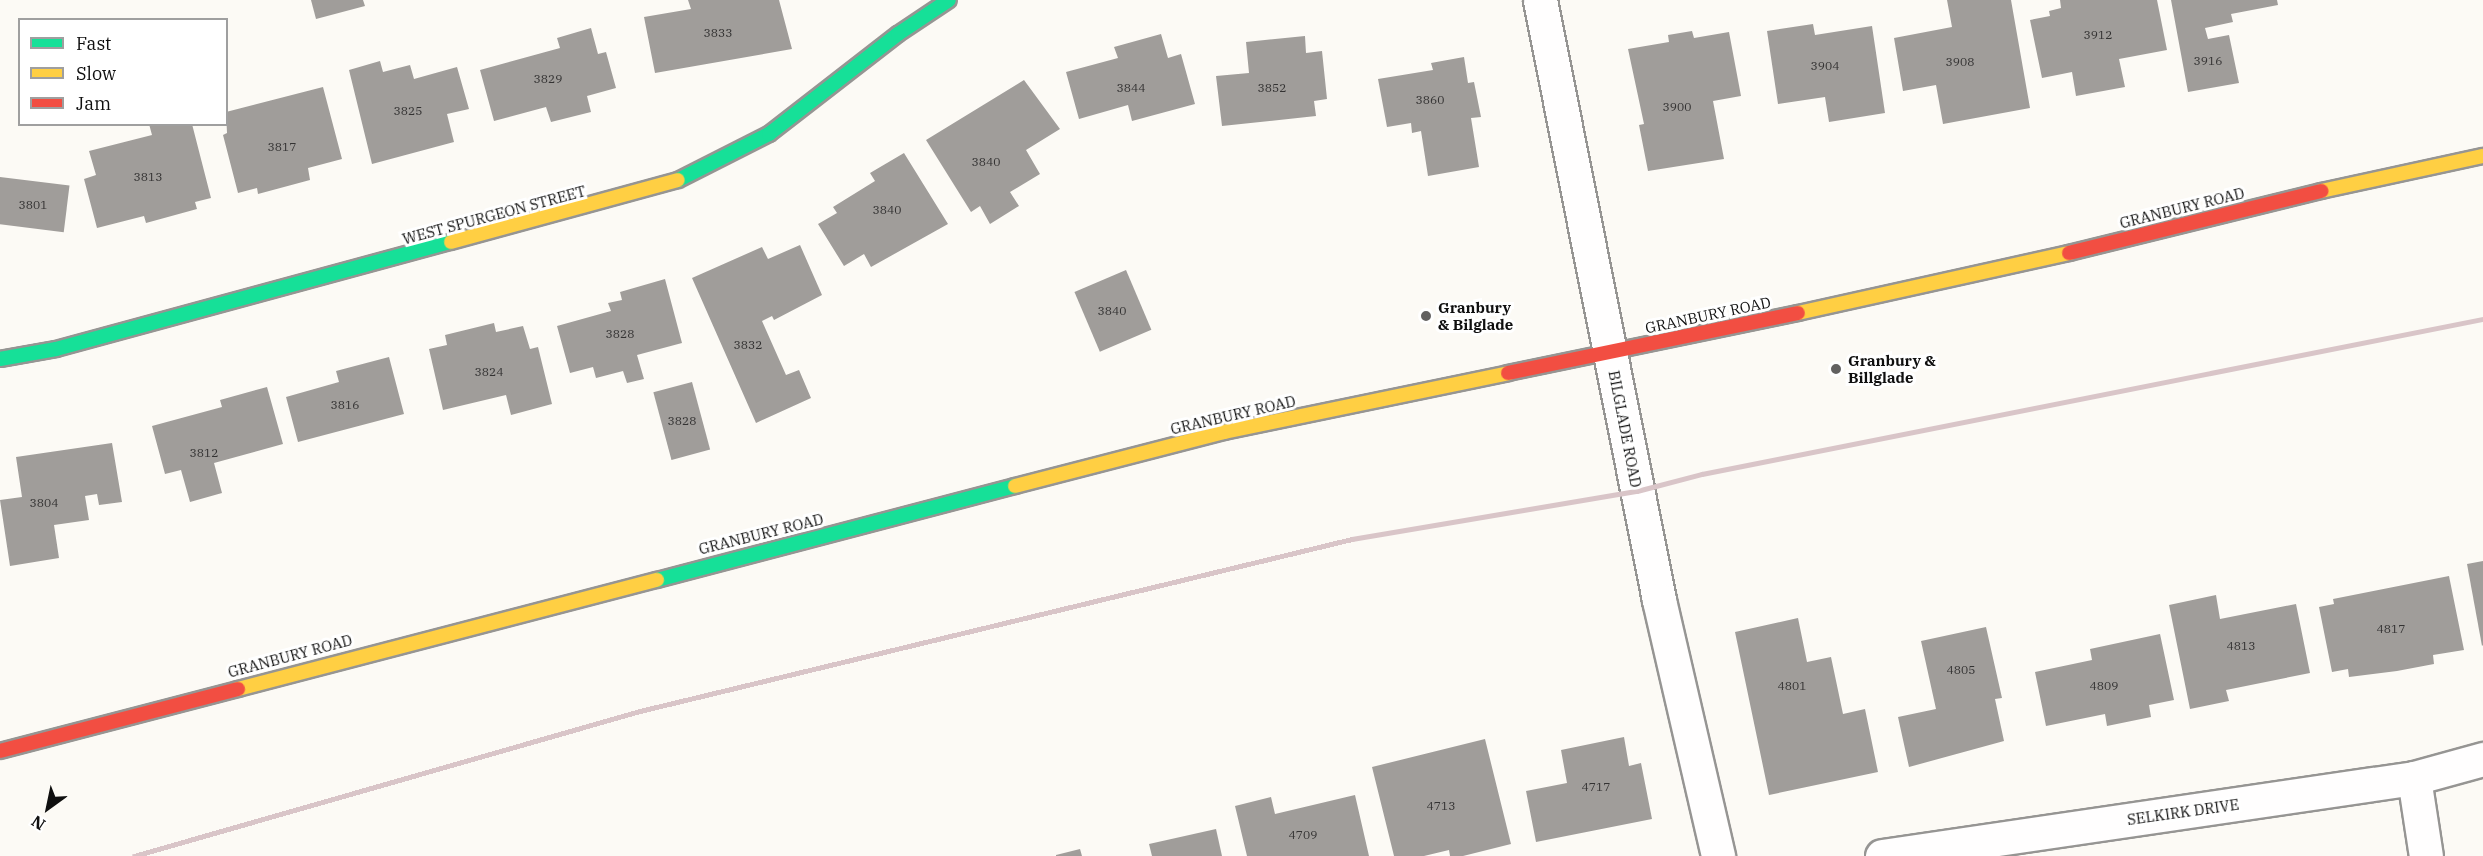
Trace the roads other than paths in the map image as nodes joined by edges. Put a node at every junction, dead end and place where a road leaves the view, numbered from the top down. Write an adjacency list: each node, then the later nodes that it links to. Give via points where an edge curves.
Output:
1 (949, 0): 5 (main road, WEST SPURGEON STREET, via 898,34 769,134 687,178 56,349)
2 (1540, 0): 4 (street, BILGLADE ROAD)
3 (2483, 156): 4 (main road, GRANBURY ROAD, via 2360,181 1976,276)
4 (1610, 352): 6 (main road, GRANBURY ROAD, via 1224,432); 9 (street, BILGLADE ROAD, via 1659,600)
5 (0, 359)
6 (0, 751)
7 (2483, 759): 8 (street, SELKIRK DRIVE)
8 (2414, 778): 10 (street, SELKIRK DRIVE); 11 (street)
9 (1718, 856)
10 (1882, 856)
11 (2426, 856)

